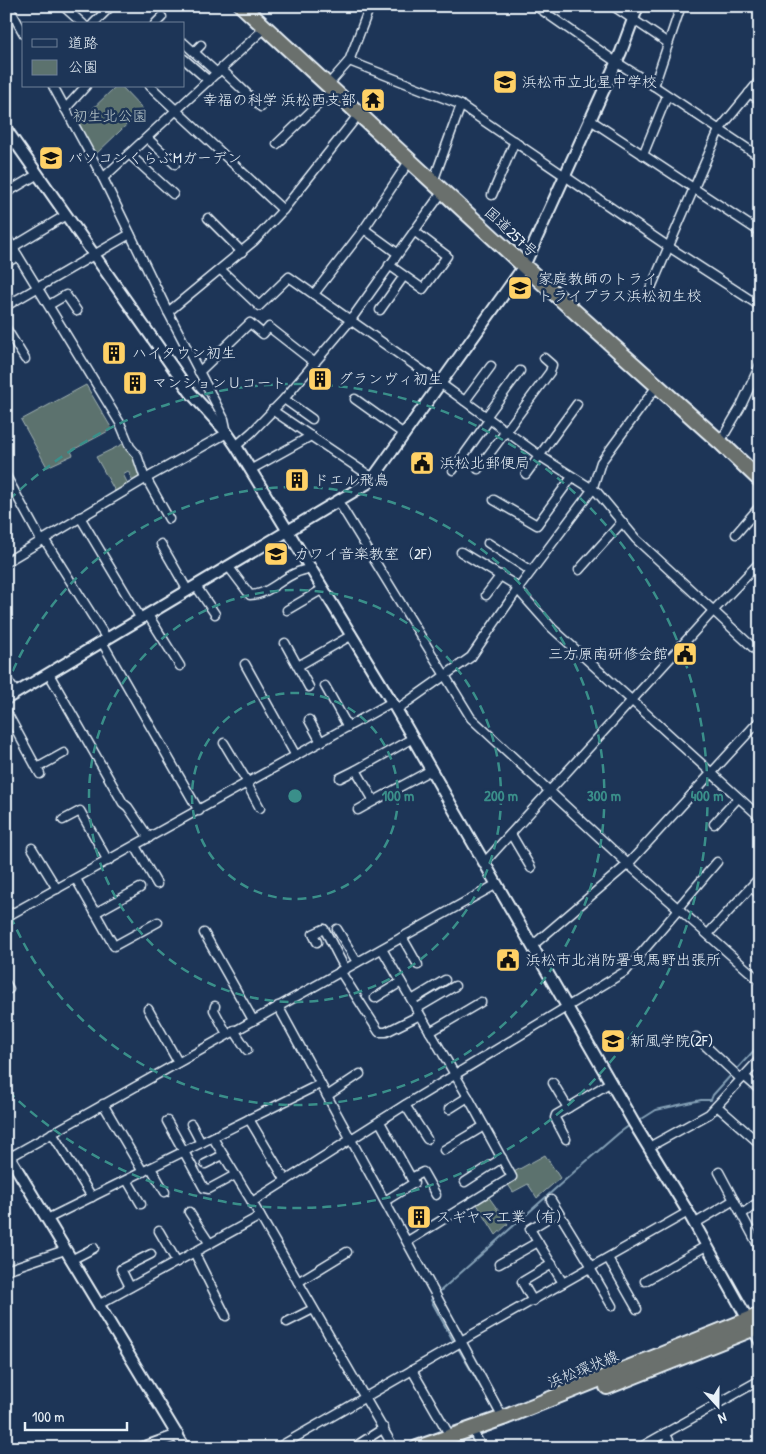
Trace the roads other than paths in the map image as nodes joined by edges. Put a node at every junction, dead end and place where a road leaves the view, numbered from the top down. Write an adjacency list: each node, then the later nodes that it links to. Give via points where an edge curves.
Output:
1 (8, 6): 18 (street)
2 (63, 6): 14 (street)
3 (111, 6): 15 (street)
4 (242, 6): 17 (highway, 国道257号)
5 (370, 6): 24 (street)
6 (536, 6): 11 (street)
7 (553, 6): 11 (street)
8 (613, 6): 13 (street)
9 (638, 6): 13 (street)
10 (681, 6): 19 (street)
11 (550, 15): 25 (street)
12 (162, 17): 16 (street)
13 (633, 20): 19 (street); 25 (street)
14 (80, 22)
15 (95, 22)
16 (157, 22)
17 (265, 28): 26 (street); 33 (highway, 国道257号)
18 (22, 30)
19 (668, 43): 29 (street)
20 (185, 44): 22 (street)
21 (201, 45): 22 (street)
22 (194, 52): 26 (street)
23 (185, 60): 28 (street)
24 (349, 61): 33 (street); 37 (street)
25 (616, 62): 29 (street); 42 (street)
26 (219, 71): 28 (street); 38 (street)
27 (760, 80): 34 (street)
28 (209, 81): 40 (street)
29 (654, 86): 35 (street)
30 (54, 88): 39 (street)
31 (84, 88): 39 (street)
32 (152, 88): 40 (street)
33 (330, 88): 41 (highway, 国道257号); 47 (street)
34 (749, 93): 36 (street); 43 (street)
35 (667, 96): 43 (street); 49 (street)
36 (760, 100)
37 (461, 105): 46 (street); 56 (street)
38 (261, 106)
39 (65, 109): 55 (street)
40 (176, 111): 45 (street); 61 (street)
41 (358, 114): 51 (highway, 国道257号); 61 (street)
42 (589, 119): 49 (street); 54 (street)
43 (719, 130): 50 (street); 57 (street)
44 (8, 136): 53 (street)
45 (147, 138): 48 (street); 52 (street)
46 (515, 141): 54 (street); 60 (street)
47 (276, 144)
48 (129, 154): 55 (street); 59 (street)
49 (643, 155): 57 (street)
50 (760, 157)
51 (410, 160): 56 (highway, 国道257号); 64 (street)
52 (176, 164)
53 (38, 174): 58 (street); 62 (street)
54 (564, 176): 70 (street); 77 (street)
55 (102, 178): 67 (street)
56 (438, 186): 65 (street); 77 (highway, 国道257号)
57 (694, 190): 66 (street); 70 (street)
58 (6, 193)
59 (173, 194)
60 (492, 195)
61 (283, 210): 71 (street)
62 (66, 215): 69 (street); 72 (street)
63 (208, 218): 71 (street)
64 (364, 229): 73 (street); 81 (street)
65 (414, 231): 73 (street); 79 (street, via 447,256 423,290)
66 (760, 232)
67 (130, 234): 72 (street); 88 (street)
68 (6, 236): 69 (street)
69 (13, 247): 74 (street)
70 (669, 248): 82 (street); 85 (street)
71 (242, 252): 78 (street)
72 (94, 254): 80 (street); 108 (street, via 190,392)
73 (397, 254): 76 (street)
74 (18, 256): 75 (street); 80 (street)
75 (6, 262)
76 (389, 265): 79 (street); 89 (street)
77 (524, 266): 98 (street); 99 (highway, 国道257号)
78 (221, 270): 81 (street, via 259,306 289,277); 88 (street)
79 (404, 276): 86 (street)
80 (38, 287): 83 (street); 84 (street)
81 (314, 294): 89 (street)
82 (647, 297)
83 (49, 305): 87 (street, via 66,295); 120 (street, via 120,423 130,447 138,455)
84 (6, 306)
85 (760, 306)
86 (380, 310)
87 (77, 311)
88 (168, 312): 97 (street)
89 (350, 321): 93 (street); 98 (street)
90 (6, 328): 92 (street)
91 (544, 358): 107 (street, via 552,368)
92 (26, 359)
93 (315, 363): 97 (street, via 269,327 263,334 250,322); 100 (street)
94 (760, 365): 111 (street)
95 (491, 366): 102 (street)
96 (520, 371): 106 (street)
97 (199, 372): 108 (street, via 224,419)
98 (440, 383): 102 (street); 109 (street)
99 (657, 386): 111 (highway, 国道257号); 123 (street, via 600,462)
100 (284, 399): 104 (street); 105 (street)
101 (355, 400): 109 (street)
102 (465, 401): 106 (street)
103 (576, 404): 113 (street)
104 (272, 410): 110 (street); 112 (street)
105 (312, 419)
106 (488, 419): 107 (street); 116 (street)
107 (506, 432): 113 (street); 114 (street)
108 (227, 433): 112 (street); 120 (street)
109 (404, 434): 121 (street)
110 (311, 436): 115 (street); 121 (street)
111 (720, 442): 122 (highway, 国道257号)
112 (236, 446): 115 (street)
113 (540, 456): 117 (street); 119 (street)
114 (478, 469)
115 (250, 470): 130 (street)
116 (453, 470)
117 (526, 474)
118 (6, 476): 132 (street)
119 (572, 477): 123 (street); 124 (street, via 537,525)
120 (145, 478): 127 (street); 128 (street)
121 (373, 478): 125 (street)
122 (760, 480)
123 (592, 490): 129 (street); 141 (street)
124 (494, 500)
125 (338, 501): 130 (street); 159 (street)
126 (760, 506): 131 (street)
127 (80, 517): 132 (street); 150 (street)
128 (169, 519)
129 (622, 522): 140 (street); 148 (street)
130 (286, 531): 138 (street); 139 (street)
131 (736, 534)
132 (43, 540): 136 (street); 152 (street)
133 (488, 543): 141 (street)
134 (161, 544): 143 (street)
135 (461, 552): 142 (street)
136 (6, 562)
137 (760, 562): 148 (street)
138 (228, 566): 139 (street, via 252,595 301,569); 143 (street)
139 (311, 569): 144 (street)
140 (580, 570)
141 (531, 571): 145 (street)
142 (501, 575): 145 (street); 146 (street)
143 (192, 588): 149 (street); 150 (street)
144 (323, 589): 147 (street); 151 (street)
145 (518, 589): 159 (street, via 471,656); 165 (street, via 552,628)
146 (486, 595)
147 (287, 610)
148 (713, 611): 154 (street); 165 (street)
149 (215, 614)
150 (145, 617): 152 (street); 156 (street)
151 (352, 635): 157 (street); 166 (street)
152 (104, 640): 158 (street); 185 (street)
153 (285, 643): 157 (street)
154 (760, 654)
155 (245, 664): 175 (street)
156 (180, 666)
157 (298, 666): 162 (street)
158 (49, 674): 163 (street); 191 (street, via 109,780)
159 (445, 676): 166 (street); 181 (street, via 471,718)
160 (6, 678): 163 (street)
161 (326, 686): 170 (street)
162 (309, 687)
163 (16, 693): 164 (street)
164 (6, 699)
165 (632, 700): 178 (street); 181 (street)
166 (394, 706): 170 (street); 171 (street)
167 (6, 711): 174 (street, via 39,771)
168 (309, 720): 172 (street)
169 (760, 720): 178 (street)
170 (348, 727): 172 (street)
171 (413, 738): 176 (street); 177 (street)
172 (321, 742): 175 (street)
173 (224, 743): 180 (street)
174 (64, 753)
175 (296, 756): 180 (street)
176 (356, 770): 179 (street); 183 (street)
177 (431, 770): 183 (street); 196 (street)
178 (710, 773): 182 (street); 197 (street)
179 (340, 778)
180 (247, 784): 184 (street); 185 (street)
181 (550, 791): 190 (street); 197 (street)
182 (738, 798): 187 (street); 189 (street)
183 (374, 801): 186 (street)
184 (260, 808)
185 (199, 810): 191 (street)
186 (358, 810)
187 (760, 817)
188 (63, 820): 194 (street, via 80,811)
189 (714, 824)
190 (512, 834): 196 (street); 198 (street)
191 (149, 838): 192 (street)
192 (135, 846): 194 (street); 201 (street)
193 (32, 848): 205 (street)
194 (108, 861): 200 (street)
195 (717, 862): 207 (street)
196 (484, 863): 202 (street)
197 (628, 864): 207 (street); 216 (street)
198 (531, 868)
199 (760, 878): 203 (street)
200 (76, 879): 205 (street); 208 (street)
201 (157, 884)
202 (497, 884): 214 (street); 216 (street)
203 (751, 887): 206 (street); 213 (street)
204 (140, 888): 208 (street)
205 (57, 889): 209 (street)
206 (760, 894)
207 (678, 908): 213 (street); 230 (street, via 626,971)
208 (95, 913): 210 (street, via 114,946)
209 (6, 917)
210 (158, 922)
211 (337, 929): 218 (street)
212 (204, 933): 233 (street)
213 (708, 934): 222 (street)
214 (402, 936): 217 (street); 219 (street)
215 (317, 942): 220 (street, via 313,934 324,928)
216 (532, 946): 230 (street)
217 (382, 949): 218 (street); 223 (street)
218 (356, 962): 220 (street)
219 (418, 965)
220 (343, 970): 229 (street); 232 (street, via 379,1032 386,1032)
221 (445, 980): 226 (street)
222 (760, 981)
223 (401, 982): 225 (street); 226 (street)
224 (454, 986): 232 (street)
225 (375, 998)
226 (412, 1000): 232 (street)
227 (482, 1002): 235 (street)
228 (214, 1006): 234 (street)
229 (278, 1006): 233 (street); 245 (street)
230 (568, 1007): 241 (street); 243 (street)
231 (148, 1009): 239 (street)
232 (418, 1012): 235 (street)
233 (253, 1020): 234 (street)
234 (231, 1032): 237 (street); 239 (street)
235 (430, 1032): 241 (street)
236 (696, 1037): 242 (street)
237 (247, 1050)
238 (760, 1059): 242 (street)
239 (178, 1062): 249 (street)
240 (360, 1074): 247 (street)
241 (455, 1075): 248 (street); 250 (street)
242 (742, 1078): 246 (street); 253 (street)
243 (611, 1082): 251 (street); 266 (street)
244 (553, 1083): 251 (street)
245 (320, 1084): 247 (street); 254 (street)
246 (760, 1090)
247 (327, 1096): 263 (street)
248 (468, 1097): 252 (street); 258 (street)
249 (103, 1104): 259 (street); 274 (street)
250 (406, 1105): 256 (street); 262 (street)
251 (568, 1108): 261 (street, via 555,1118)
252 (449, 1109)
253 (715, 1109): 265 (street); 266 (street)
254 (249, 1119): 260 (street); 279 (street)
255 (167, 1121): 268 (street)
256 (380, 1122): 263 (street); 277 (street)
257 (191, 1124): 264 (street)
258 (484, 1126): 267 (street); 271 (street)
259 (52, 1133): 269 (street); 283 (street)
260 (212, 1138): 264 (street); 270 (street)
261 (566, 1139)
262 (427, 1140)
263 (351, 1141): 279 (street); 288 (street)
264 (201, 1143): 268 (street)
265 (760, 1144)
266 (649, 1147): 292 (street)
267 (444, 1150)
268 (184, 1152): 273 (street); 276 (street, via 204,1188 209,1189)
269 (8, 1154): 295 (street)
270 (223, 1155): 272 (street); 276 (street)
271 (502, 1158): 280 (street); 298 (street, via 512,1177)
272 (205, 1164)
273 (151, 1168): 274 (street); 281 (street)
274 (142, 1172): 278 (street)
275 (719, 1172): 285 (street)
276 (235, 1175): 287 (street)
277 (411, 1178): 282 (street, via 423,1172); 288 (street, via 414,1183)
278 (127, 1180): 283 (street); 289 (street)
279 (286, 1181): 287 (street)
280 (465, 1182)
281 (165, 1192)
282 (436, 1195)
283 (92, 1197): 295 (street)
284 (551, 1200): 291 (street)
285 (734, 1200): 293 (street); 296 (street)
286 (760, 1201): 293 (street)
287 (252, 1202): 294 (street)
288 (385, 1202): 298 (street)
289 (141, 1204)
290 (189, 1212): 300 (street)
291 (558, 1212): 299 (street, via 530,1228); 313 (street)
292 (688, 1212): 296 (street); 308 (street)
293 (742, 1214): 303 (street)
294 (260, 1216): 300 (street); 316 (street)
295 (47, 1219): 304 (street)
296 (694, 1224): 301 (street)
297 (159, 1231): 310 (street)
298 (408, 1242): 327 (street)
299 (538, 1242): 311 (street); 312 (street)
300 (210, 1244): 305 (street)
301 (706, 1246): 315 (street); 326 (street)
302 (94, 1248): 309 (street)
303 (760, 1249)
304 (66, 1250): 309 (street); 314 (street)
305 (194, 1252): 310 (street); 324 (street)
306 (347, 1252): 316 (street)
307 (151, 1254): 318 (street, via 122,1269)
308 (608, 1258): 313 (street); 323 (street)
309 (71, 1260): 320 (street)
310 (177, 1262): 318 (street)
311 (498, 1264)
312 (552, 1264): 317 (street); 319 (street, via 522,1282)
313 (591, 1268): 317 (street); 321 (street)
314 (6, 1270)
315 (645, 1281)
316 (298, 1282): 322 (street)
317 (563, 1283): 319 (street)
318 (130, 1287): 320 (street)
319 (533, 1300): 327 (street)
320 (98, 1304): 334 (street)
321 (612, 1306)
322 (313, 1308): 325 (street); 330 (street)
323 (638, 1309)
324 (226, 1316)
325 (287, 1322)
326 (756, 1326): 331 (highway, 浜松環状線); 336 (highway, 浜松環状線)
327 (458, 1343): 328 (street); 331 (street)
328 (412, 1370): 330 (street); 335 (street)
329 (760, 1380): 333 (street)
330 (365, 1397): 332 (street); 340 (street)
331 (503, 1418): 335 (highway, 浜松環状線)
332 (384, 1428): 337 (street); 341 (street)
333 (665, 1434): 343 (street); 344 (street)
334 (178, 1436): 338 (street); 339 (street)
335 (448, 1442): 336 (highway, 浜松環状線); 342 (highway, 浜松環状線)
336 (479, 1442)
337 (359, 1444)
338 (142, 1448)
339 (185, 1448)
340 (277, 1448)
341 (394, 1448)
342 (417, 1448)
343 (640, 1448)
344 (673, 1448)

